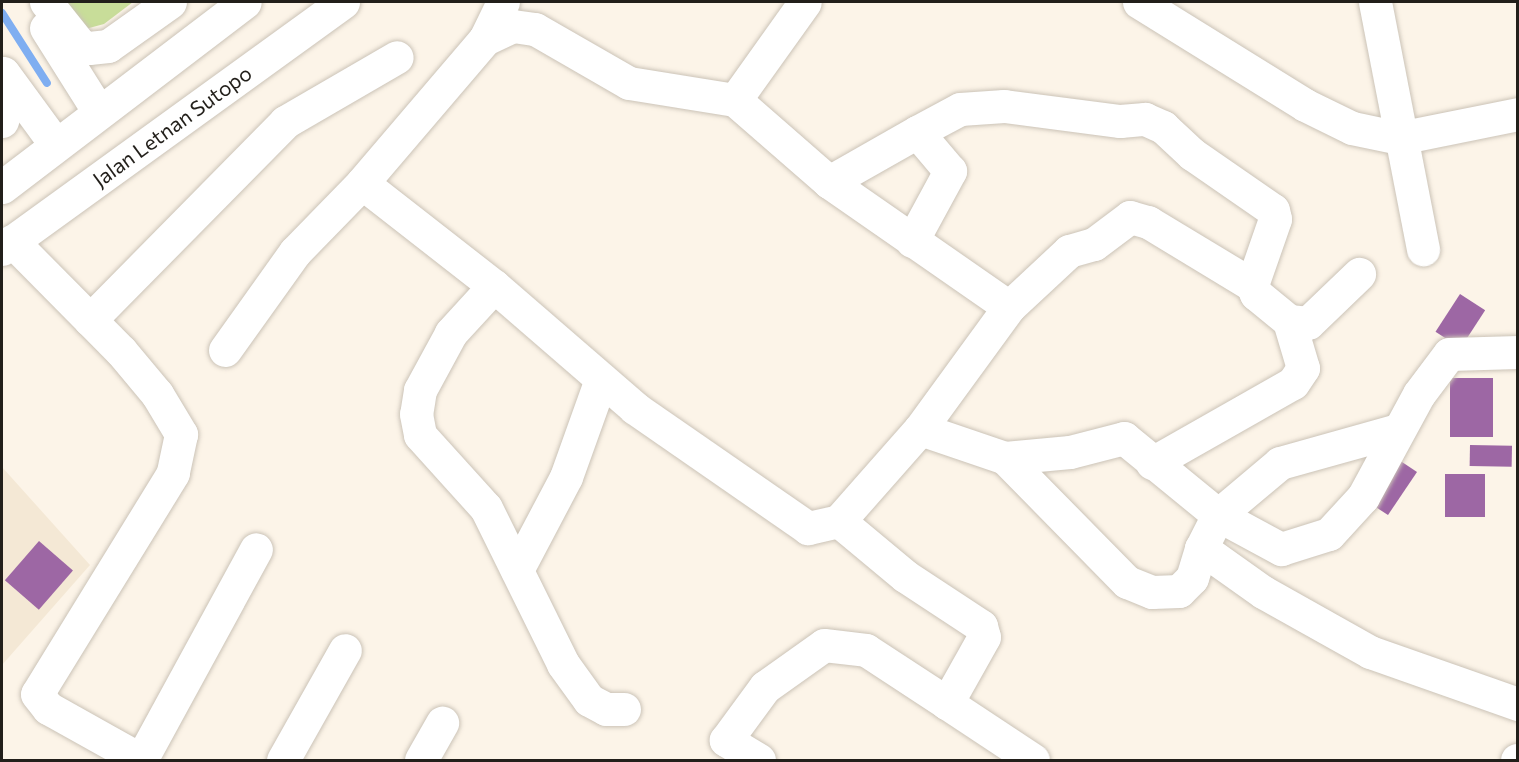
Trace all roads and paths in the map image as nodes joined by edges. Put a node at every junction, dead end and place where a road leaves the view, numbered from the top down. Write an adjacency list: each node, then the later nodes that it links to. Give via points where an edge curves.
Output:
1 (28, 2): 14 (street)
2 (46, 2): 3 (street, via 81,46 89,48 108,46)
3 (170, 2)
4 (245, 2): 14 (street)
5 (343, 2): 23 (street, Jalan Letnan Sutopo)
6 (503, 2): 10 (street)
7 (805, 2): 13 (street)
8 (1138, 2): 17 (street, via 1305,105 1352,128)
9 (1375, 2): 17 (street)
10 (485, 39): 13 (street, via 513,26 535,29 629,83); 20 (street)
11 (397, 57): 29 (street, via 285,122)
12 (4, 91): 18 (street)
13 (735, 100): 19 (street)
14 (99, 112): 18 (street)
15 (1518, 114): 17 (street)
16 (917, 132): 19 (street); 22 (street, via 950,171); 26 (street, via 960,109 981,104 1120,121 1145,119 1163,127 1192,154 1273,210 1275,219)
17 (1399, 138): 24 (street)
18 (56, 145): 21 (street)
19 (829, 182): 22 (street)
20 (362, 183): 27 (street); 31 (street, via 295,252)
21 (2, 187)
22 (912, 241): 28 (street)
23 (7, 245): 29 (street)
24 (1423, 249)
25 (1359, 274): 30 (street, via 1308,323)
26 (1252, 285): 28 (street, via 1148,222 1130,217 1094,244 1069,251); 30 (street, via 1256,294)
27 (494, 286): 33 (street); 42 (street, via 451,333 420,390 416,414 420,435 486,508)
28 (1009, 307): 34 (street)
29 (90, 320): 48 (street, via 157,394 176,423 181,446 173,473 37,694 48,708)
30 (1289, 321): 37 (street, via 1303,368 1293,383)
31 (225, 350)
32 (1518, 352): 35 (street, via 1449,354)
33 (601, 380): 39 (street, via 808,528); 42 (street, via 566,477)
34 (920, 429): 36 (street); 39 (street)
35 (1398, 430): 38 (street, via 1281,463); 38 (street, via 1363,497 1329,534 1281,549)
36 (1005, 458): 37 (street, via 1070,452 1116,436); 40 (street, via 1126,582 1152,592 1179,591 1192,578)
37 (1152, 463): 38 (street)
38 (1218, 515): 40 (street)
39 (839, 521): 44 (street, via 905,576 985,632)
40 (1201, 548): 45 (street, via 1263,592 1344,640)
41 (256, 549): 48 (street)
42 (517, 570): 46 (street, via 563,664 589,700 606,709)
43 (345, 650): 49 (street)
44 (946, 703): 51 (street, via 866,650 824,645 765,687 726,740); 52 (street)
45 (1518, 704)
46 (624, 709)
47 (442, 723): 50 (street)
48 (141, 760)
49 (283, 760)
50 (421, 760)
51 (759, 760)
52 (1033, 760)

